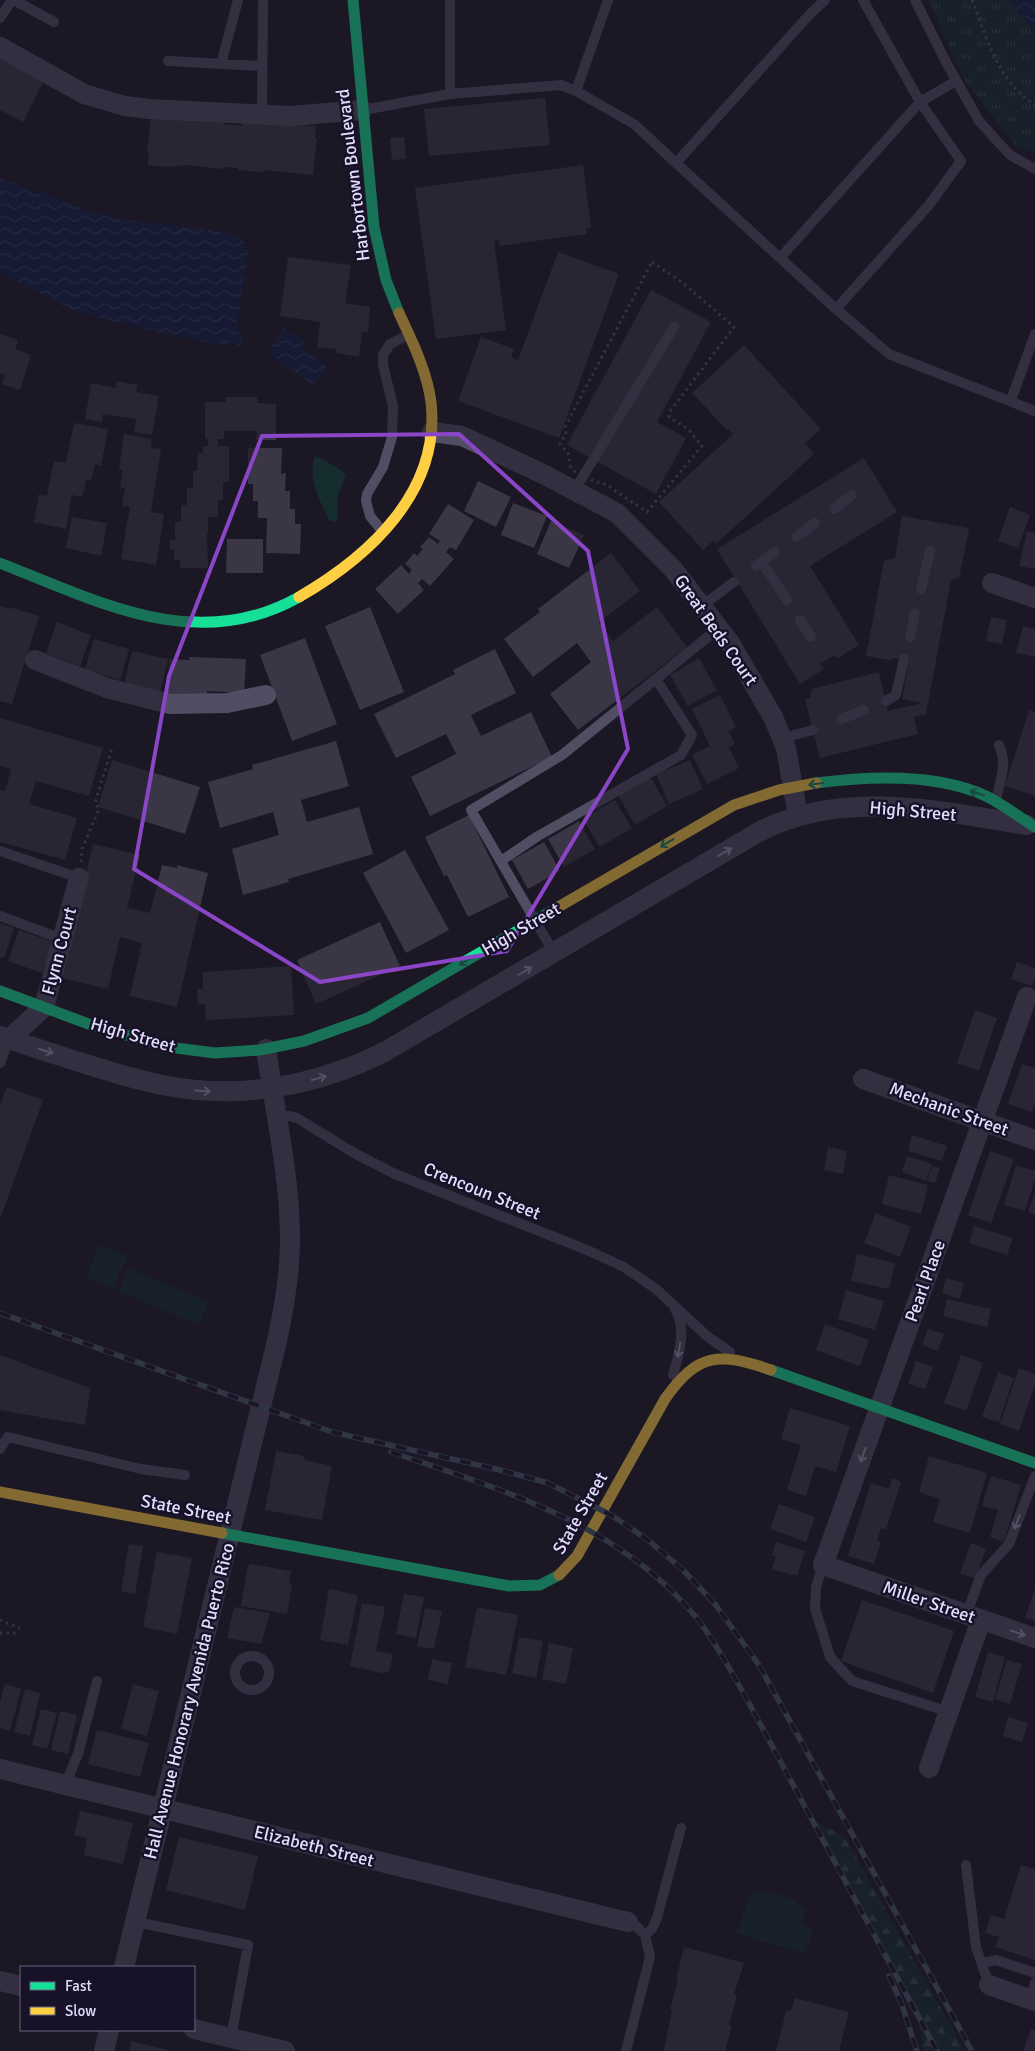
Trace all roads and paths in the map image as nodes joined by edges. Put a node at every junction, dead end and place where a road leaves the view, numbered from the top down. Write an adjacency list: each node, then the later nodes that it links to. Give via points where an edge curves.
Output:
1 (13, 0): 11 (lane); 12 (lane)
2 (238, 0): 15 (lane)
3 (263, 0): 16 (lane)
4 (353, 0): 22 (street, Harbortown Boulevard)
5 (450, 0): 19 (lane)
6 (608, 0): 18 (lane)
7 (825, 0): 24 (lane)
8 (862, 0): 20 (lane)
9 (915, 0): 17 (lane)
10 (972, 0): 21 (path, via 993,57 1007,80)
11 (0, 18)
12 (54, 22)
13 (0, 47): 23 (street, via 84,94 105,101 149,109)
14 (168, 61): 15 (lane)
15 (221, 64): 16 (lane)
16 (262, 66): 23 (lane)
17 (956, 81): 20 (lane); 25 (lane, via 979,121 1010,155)
18 (576, 91): 19 (lane, via 561,86); 24 (lane, via 634,124)
19 (450, 94): 22 (lane)
20 (920, 102): 26 (lane); 27 (lane, via 961,161 929,205)
21 (1035, 105)
22 (362, 110): 23 (street, via 291,116); 29 (street, Harbortown Boulevard, via 379,256)
23 (262, 114)
24 (676, 163): 26 (lane)
25 (1035, 169)
26 (780, 258): 27 (lane)
27 (836, 309): 31 (lane, via 889,354)
28 (674, 327): 34 (lane)
29 (409, 334): 33 (street, Harbortown Boulevard, via 429,386); 38 (lane, via 390,344 383,355 393,406 392,437 383,467 366,501 370,516)
30 (1035, 334): 31 (lane)
31 (1011, 400): 32 (lane)
32 (1035, 411)
33 (432, 432): 34 (street, Great Beds Court, via 462,436); 38 (street, Harbortown Boulevard, via 429,454 416,488)
34 (574, 491): 48 (street, Great Beds Court, via 617,513 673,569)
35 (852, 495): 36 (lane)
36 (834, 509)
37 (815, 523): 39 (lane)
38 (383, 533): 42 (street, Harbortown Boulevard, via 332,578 296,600 256,616 211,623 179,623 140,616)
39 (796, 537)
40 (930, 551): 45 (lane)
41 (775, 552): 47 (lane, via 759,564)
42 (0, 563)
43 (734, 582): 48 (lane)
44 (992, 583): 46 (street)
45 (921, 590)
46 (1035, 598)
47 (787, 600)
48 (702, 605): 51 (street, Great Beds Court)
49 (915, 613): 52 (lane)
50 (800, 620): 53 (lane)
51 (720, 627): 56 (lane); 62 (street, Great Beds Court, via 756,685)
52 (910, 636)
53 (811, 637)
54 (904, 659): 58 (lane, via 896,695)
55 (35, 660): 57 (street, via 107,688 170,704 227,703)
56 (656, 679): 70 (lane, via 562,755 471,810); 70 (lane, via 692,735 681,755 538,836)
57 (266, 695)
58 (886, 701)
59 (864, 710): 60 (lane)
60 (841, 719)
61 (813, 730): 62 (lane)
62 (783, 738): 65 (street, Great Beds Court)
63 (999, 745): 66 (lane, via 1004,754 1003,775)
64 (112, 748): 71 (path, via 95,803 99,809 82,850)
65 (793, 787): 66 (street, High Street, one-way to 65, via 958,787 904,779 865,779); 67 (street, Great Beds Court); 73 (street, High Street, one-way to 73, via 753,798 718,814)
66 (995, 801): 68 (street, High Street)
67 (798, 816): 68 (street, High Street, via 847,807 902,806); 75 (street, High Street, one-way to 67, via 757,833)
68 (1034, 827)
69 (0, 852): 71 (lane)
70 (501, 862): 73 (lane)
71 (79, 878): 74 (street, Flynn Court)
72 (0, 916): 74 (lane)
73 (536, 921): 75 (lane); 80 (street, High Street, one-way to 80, via 368,1018 323,1037)
74 (62, 939): 78 (street, Flynn Court)
75 (554, 953): 83 (street, High Street, one-way to 75, via 317,1078 368,1060)
76 (0, 991): 78 (street, High Street)
77 (1027, 997): 85 (street, Pearl Place)
78 (44, 1007): 79 (street, Flynn Court); 80 (street, High Street, via 126,1036 176,1048 219,1053)
79 (4, 1038): 81 (lane); 83 (street, High Street, one-way to 83, via 169,1087 219,1092)
80 (266, 1049): 83 (street, Hall Avenue Honorary Avenida Puerto Rico)
81 (0, 1063)
82 (862, 1078): 85 (street, Mechanic Street)
83 (272, 1088): 84 (street, Hall Avenue Honorary Avenida Puerto Rico)
84 (276, 1116): 87 (lane, Crencoun Street, via 296,1118 395,1174 606,1258 641,1278); 96 (street, Hall Avenue Honorary Avenida Puerto Rico, via 289,1216 288,1274 276,1345)
85 (982, 1122): 86 (street, Mechanic Street); 90 (street, Pearl Place)
86 (1035, 1140)
87 (672, 1304): 88 (lane, Crencoun Street, via 714,1341); 89 (lane, one-way to 89, via 679,1319 681,1335)
88 (746, 1362): 89 (street, State Street, via 725,1358 699,1363 680,1378); 90 (street, State Street)
89 (665, 1399): 96 (street, State Street, via 577,1556 558,1578 540,1585 509,1586)
90 (880, 1409): 92 (street, State Street); 97 (street, Pearl Place, one-way to 97)
91 (0, 1449): 93 (lane, via 8,1438 141,1469)
92 (1035, 1463)
93 (185, 1475)
94 (1035, 1476): 98 (lane, one-way to 98, via 1009,1544 981,1575)
95 (0, 1492): 96 (street, State Street)
96 (230, 1535): 107 (street, Hall Avenue Honorary Avenida Puerto Rico)
97 (823, 1565): 98 (street, Miller Street); 103 (lane, via 816,1587 815,1608 830,1657 852,1680)
98 (973, 1617): 101 (street, Miller Street, one-way to 101); 103 (street)
99 (0, 1620): 100 (path, via 19,1630)
100 (0, 1634)
101 (1035, 1638)
102 (97, 1682): 106 (lane, via 78,1754)
103 (949, 1712): 104 (street)
104 (929, 1768)
105 (0, 1769): 106 (street, Elizabeth Street)
106 (65, 1785): 107 (street, Elizabeth Street)
107 (163, 1809): 110 (street, Hall Avenue Honorary Avenida Puerto Rico); 111 (street, Elizabeth Street)
108 (681, 1828): 112 (lane, via 657,1918)
109 (966, 1865): 113 (lane, via 976,1947)
110 (136, 1922): 114 (street, Hall Avenue Honorary Avenida Puerto Rico); 122 (lane, via 248,1945)
111 (628, 1922): 112 (lane)
112 (645, 1935): 125 (lane, via 648,1963)
113 (983, 1963): 115 (lane, via 996,1960); 117 (lane)
114 (124, 1966)
115 (1035, 1974)
116 (0, 1981): 118 (street)
117 (989, 1985): 119 (street)
118 (20, 1986)
119 (1034, 1995)
120 (195, 2029): 122 (street)
121 (109, 2031): 123 (street)
122 (231, 2038): 124 (street)
123 (104, 2051)
124 (285, 2051)
125 (626, 2051)

